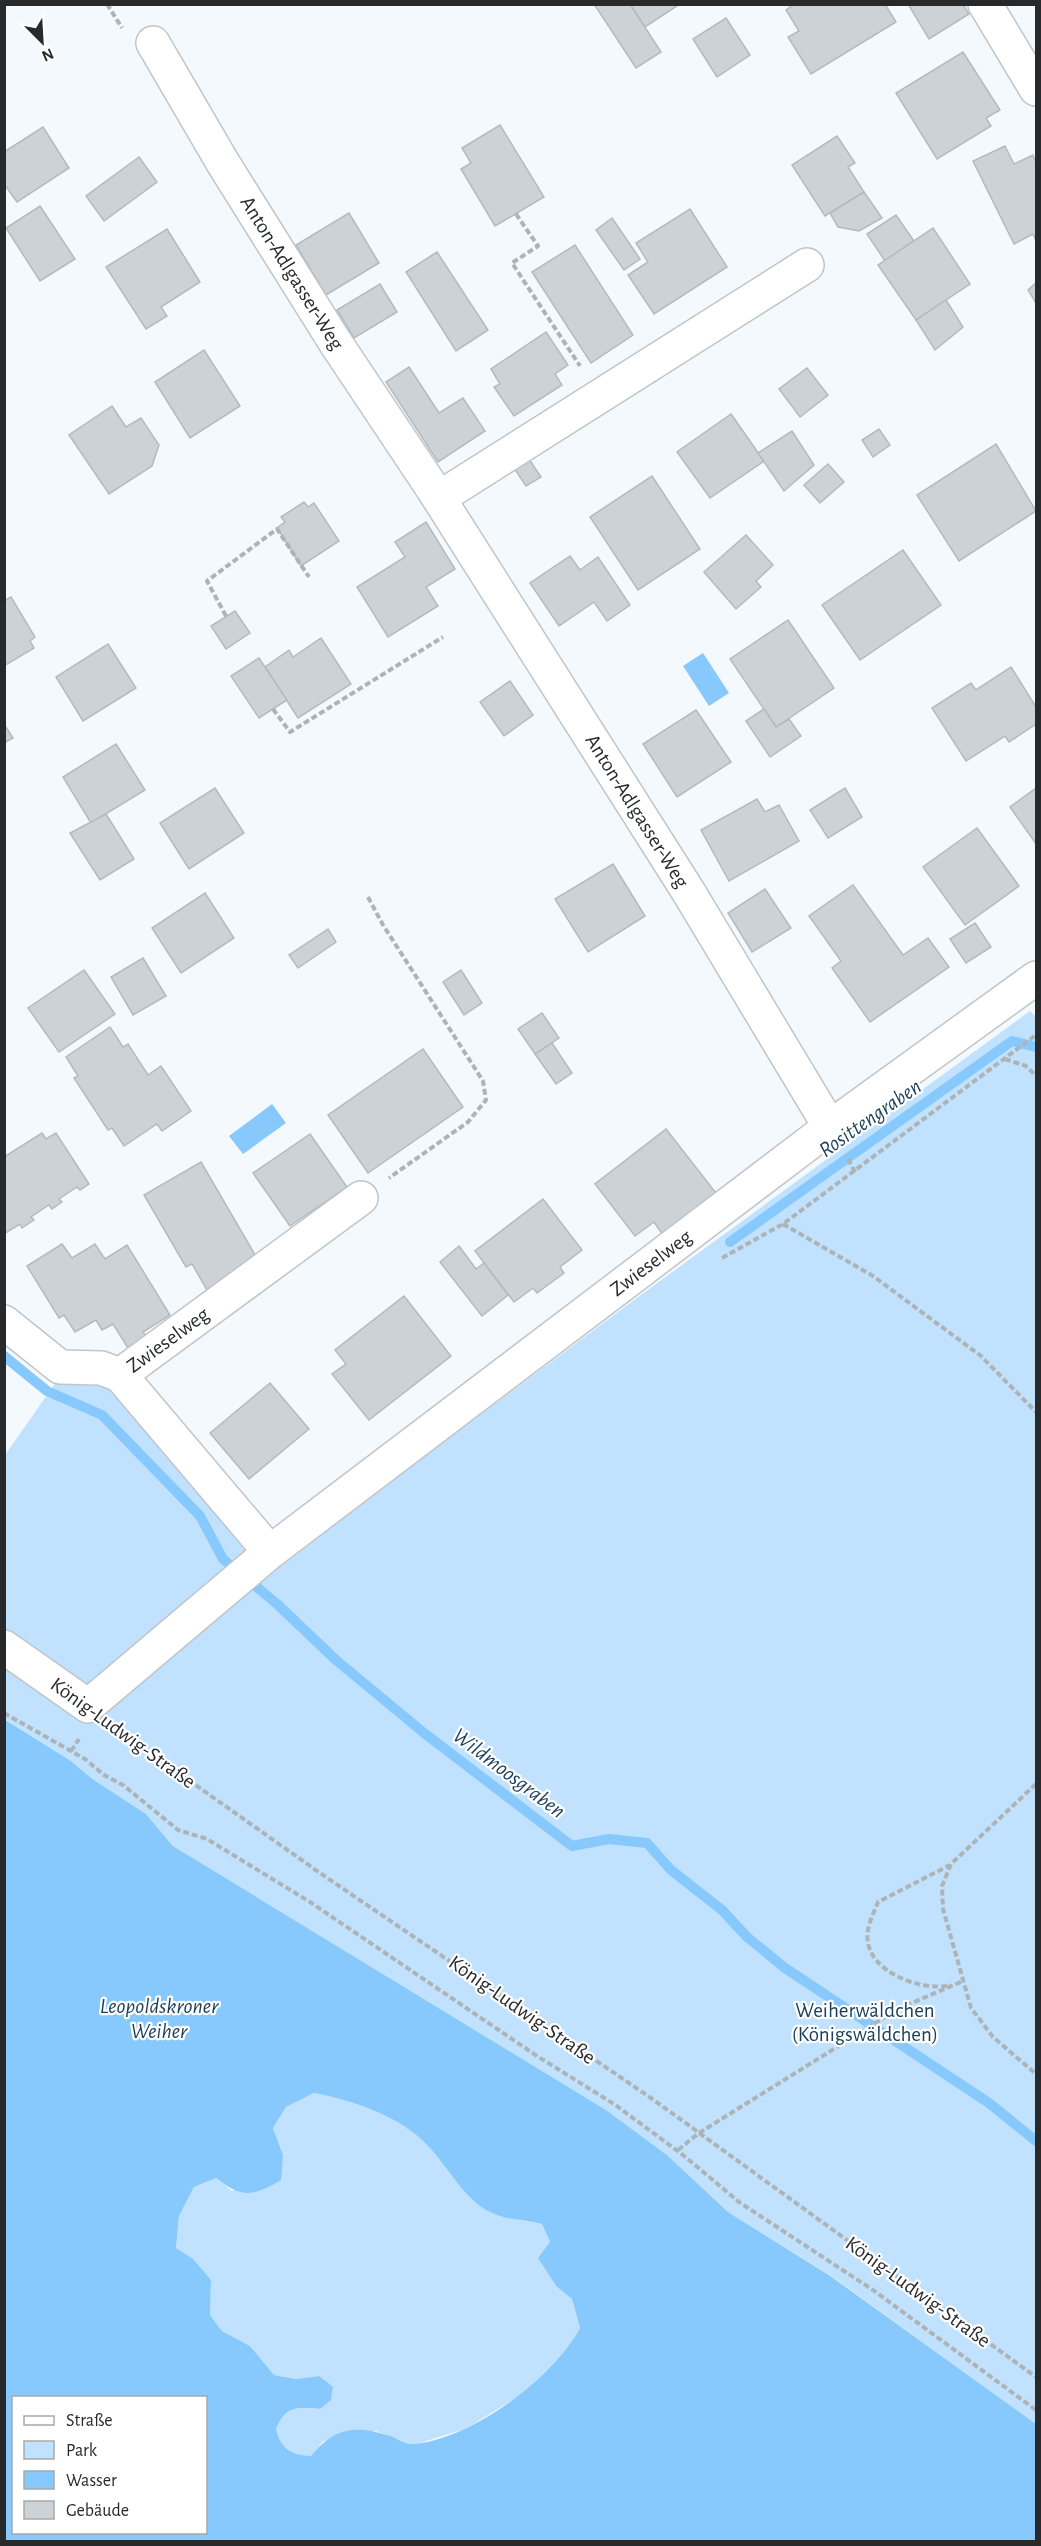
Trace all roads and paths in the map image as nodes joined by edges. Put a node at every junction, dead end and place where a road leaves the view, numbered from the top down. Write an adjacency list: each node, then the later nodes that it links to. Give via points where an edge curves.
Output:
1 (985, 4): 3 (street)
2 (153, 43): 7 (street, Anton-Adlgasser-Weg, via 335,342)
3 (1036, 89)
4 (516, 214): 6 (path, via 538,246 512,263)
5 (807, 265): 6 (street)
6 (600, 396): 7 (street)
7 (439, 498): 17 (street, Anton-Adlgasser-Weg, via 688,891)
8 (309, 577): 9 (path, via 277,529 207,581)
9 (226, 616)
10 (442, 637): 11 (path, via 290,732)
11 (273, 709)
12 (368, 897): 19 (path, via 483,1081 486,1100 468,1122)
13 (1035, 982): 17 (street, Zwieselweg)
14 (1036, 1035): 15 (path)
15 (1005, 1059): 16 (path, via 1026,1066); 18 (path)
16 (1036, 1076)
17 (830, 1127): 24 (street, Zwieselweg)
18 (855, 1172)
19 (361, 1198): 22 (street, Zwieselweg)
20 (783, 1224): 23 (path, via 873,1276 972,1349)
21 (4, 1322): 22 (street, Zwieselweg, via 60,1367 101,1368)
22 (120, 1375): 24 (street, Zwieselweg)
23 (1036, 1412)
24 (252, 1567): 26 (street, Zwieselweg)
25 (4, 1647): 26 (street, König-Ludwig-Straße)
26 (88, 1706): 33 (path, König-Ludwig-Straße, via 235,1813)
27 (4, 1713): 34 (path, via 86,1759 178,1830 207,1839 310,1902)
28 (1036, 1784): 29 (path)
29 (951, 1864): 30 (path, via 942,1886 943,1909); 31 (path, via 878,1902 867,1942 872,1957 908,1984 935,1988)
30 (963, 1981): 31 (path); 32 (path, via 971,2008 993,2037)
31 (954, 1985): 33 (path, via 898,2008)
32 (1036, 2074)
33 (699, 2133): 34 (path); 35 (path, König-Ludwig-Straße)
34 (678, 2150): 36 (path, via 739,2202 873,2290)
35 (1036, 2377)
36 (1036, 2410)

